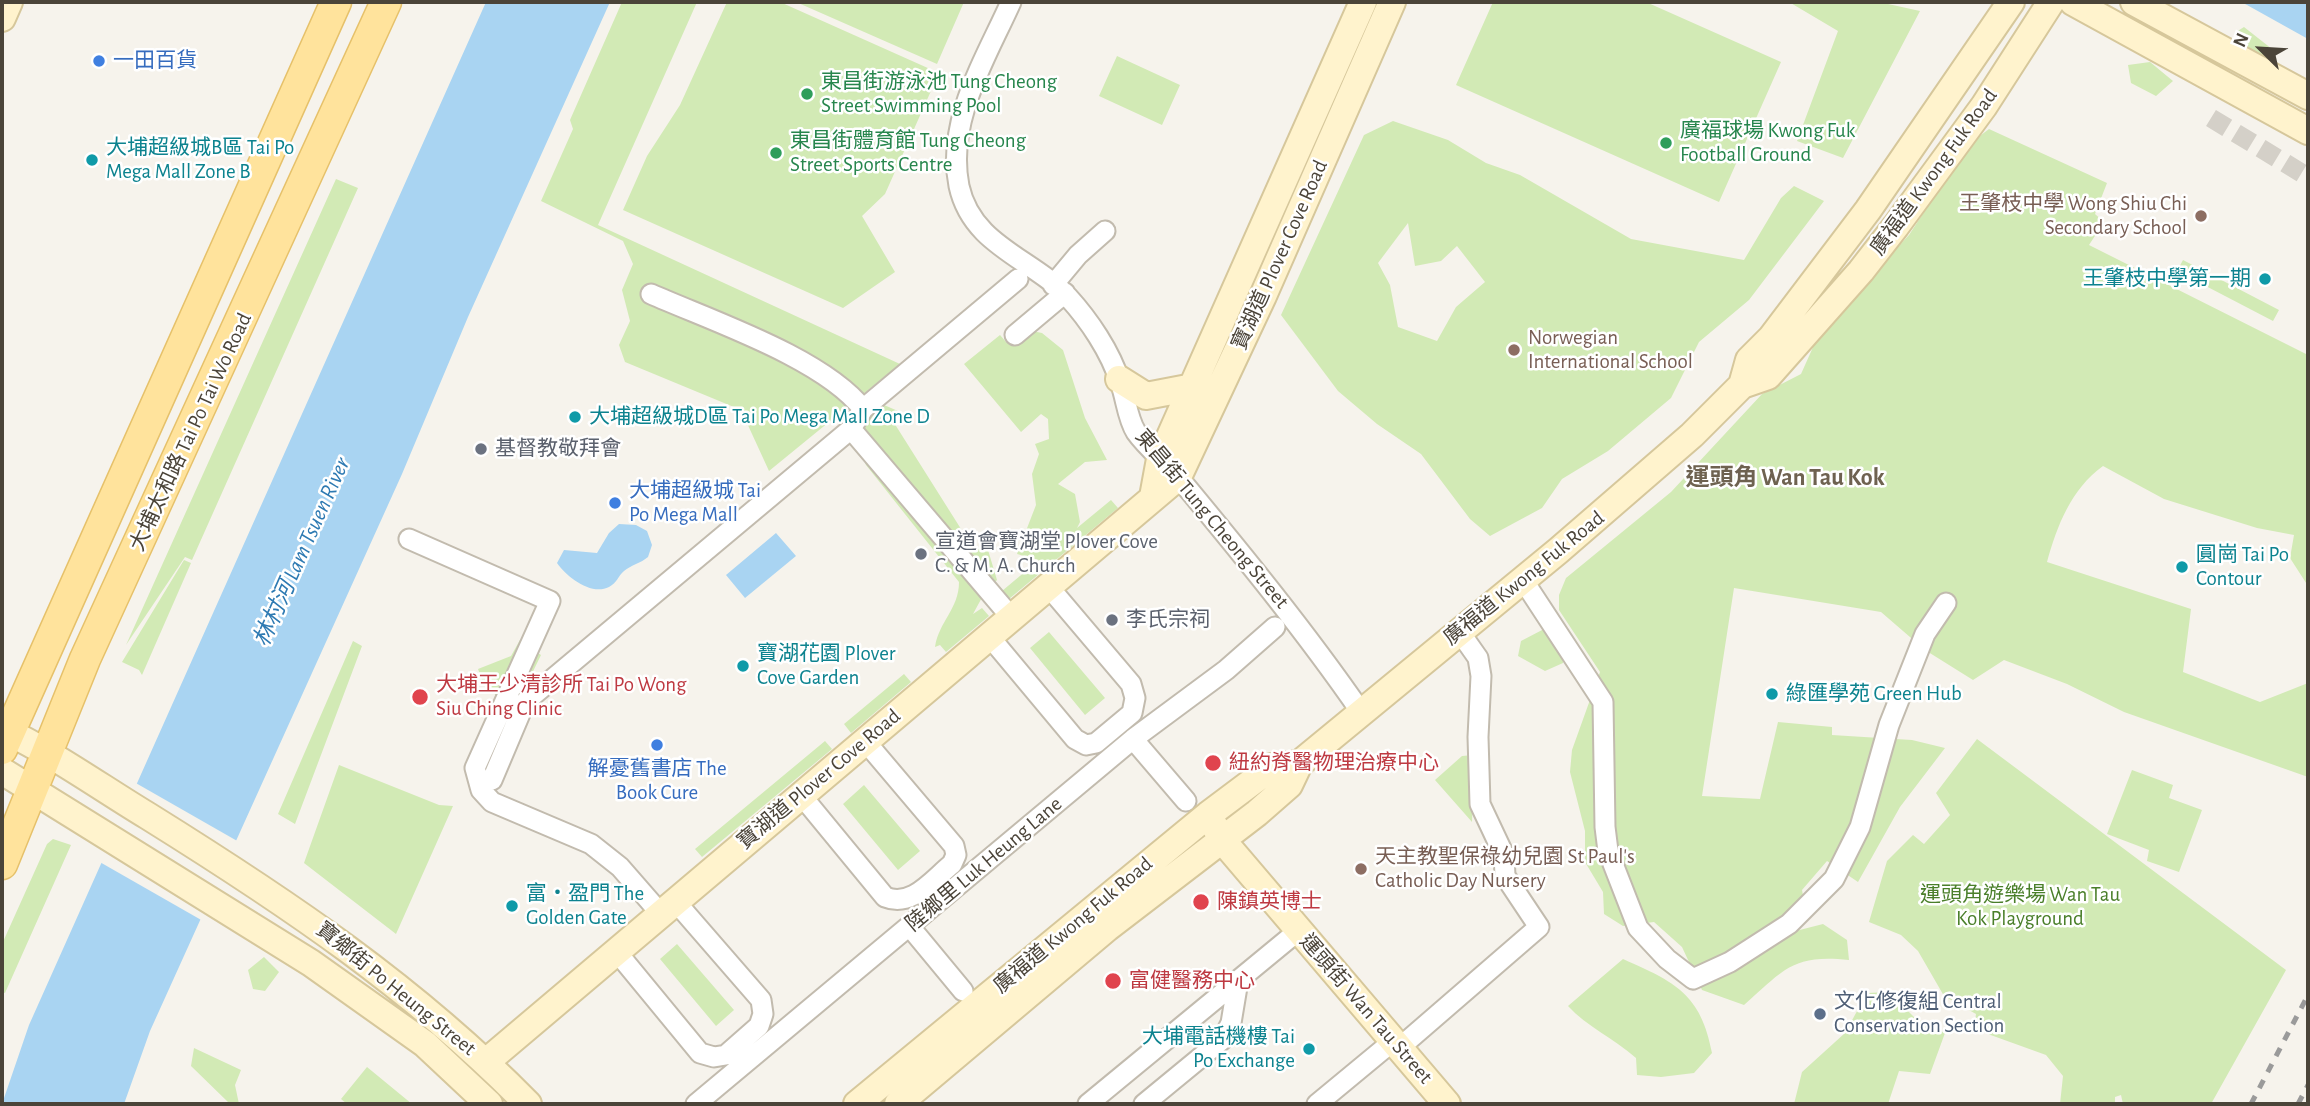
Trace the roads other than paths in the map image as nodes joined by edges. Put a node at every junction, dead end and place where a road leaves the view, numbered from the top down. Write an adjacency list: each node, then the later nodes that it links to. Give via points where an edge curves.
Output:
1 (9, 2): 11 (main road)
2 (336, 2): 34 (main road, 大埔太和路 Tai Po Tai Wo Road)
3 (386, 2): 37 (main road, 大埔太和路 Tai Po Tai Wo Road)
4 (1011, 2): 16 (street, 東昌街 Tung Cheong Street, via 960,121 960,187 981,229)
5 (1363, 2): 21 (main road, 寶湖道 Plover Cove Road)
6 (1392, 2): 24 (main road, 寶湖道 Plover Cove Road, via 1246,332)
7 (2011, 2): 20 (main road, 廣福道 Kwong Fuk Road, via 1874,201 1771,338 1749,360)
8 (2051, 2): 20 (main road, 廣福道 Kwong Fuk Road, via 1984,106 1861,271 1768,376)
9 (2073, 2): 13 (main road)
10 (2134, 2): 12 (main road)
11 (2, 18)
12 (2308, 96)
13 (2308, 131)
14 (1105, 231): 16 (street, via 1078,255)
15 (1018, 279): 22 (street)
16 (1059, 289): 18 (street); 19 (street, 東昌街 Tung Cheong Street, via 1087,319)
17 (652, 294): 22 (street, via 793,356 855,398)
18 (1015, 335)
19 (1119, 379): 21 (main road, via 1146,396); 24 (street, 東昌街 Tung Cheong Street, via 1135,430)
20 (1742, 385): 26 (main road, 廣福道 Kwong Fuk Road, via 1679,447)
21 (1194, 387): 24 (main road, 寶湖道 Plover Cove Road)
22 (863, 409): 23 (street)
23 (851, 429): 29 (street); 40 (street, via 525,702)
24 (1169, 468): 27 (main road, 寶湖道 Plover Cove Road, via 1153,497); 33 (street, 東昌街 Tung Cheong Street, via 1294,620)
25 (409, 539): 46 (street, via 550,601 475,768 481,790 492,802 592,844)
26 (1523, 580): 28 (street, via 1603,702 1608,851 1638,928 1693,979 1730,962 1789,924 1834,879 1860,827 1889,725 1925,634); 31 (main road, 廣福道 Kwong Fuk Road)
27 (1048, 586): 29 (main road, 寶湖道 Plover Cove Road); 32 (street, via 1130,684 1135,698 1132,713 1096,743 1086,745 1075,739)
28 (1946, 603)
29 (1011, 617): 32 (main road, 寶湖道 Plover Cove Road)
30 (1275, 627): 35 (street, 陸鄉里 Luk Heung Lane)
31 (1458, 631): 33 (main road, 廣福道 Kwong Fuk Road); 52 (street, via 1478,658 1481,676 1480,804 1504,855 1505,876 1539,927)
32 (989, 636): 36 (main road, 寶湖道 Plover Cove Road)
33 (1361, 712): 38 (main road, 廣福道 Kwong Fuk Road)
34 (4, 737): 37 (main road, 寶鄉街 Po Heung Street)
35 (1133, 739): 43 (street); 47 (street, 陸鄉里 Luk Heung Lane)
36 (864, 741): 42 (main road, 寶湖道 Plover Cove Road); 42 (street, via 954,846 952,864 908,900 885,897)
37 (46, 753): 41 (main road, 大埔太和路 Tai Po Tai Wo Road); 53 (main road, 寶鄉街 Po Heung Street, via 256,883 435,1016)
38 (1299, 764): 43 (main road, 廣福道 Kwong Fuk Road, via 1272,767); 44 (main road, 廣福道 Kwong Fuk Road, via 1289,785)
39 (2, 771): 41 (main road, 寶鄉街 Po Heung Street)
40 (492, 780)
41 (32, 789): 45 (main road, 大埔太和路 Tai Po Tai Wo Road); 54 (main road, 寶鄉街 Po Heung Street, via 240,916 425,1044)
42 (801, 795): 46 (main road, 寶湖道 Plover Cove Road)
43 (1197, 808): 44 (main road, 運頭街 Wan Tau Street); 57 (main road, 廣福道 Kwong Fuk Road)
44 (1223, 841): 48 (main road, 運頭街 Wan Tau Street); 58 (main road, 廣福道 Kwong Fuk Road, via 1107,928)
45 (2, 864)
46 (668, 907): 49 (main road, 寶湖道 Plover Cove Road); 49 (street, via 761,1000 764,1014 759,1026 726,1055 700,1053)
47 (910, 927): 51 (street); 56 (street, 陸鄉里 Luk Heung Lane)
48 (1298, 931): 50 (street); 52 (main road, 運頭街 Wan Tau Street)
49 (616, 951): 53 (main road, 寶湖道 Plover Cove Road)
50 (1238, 981): 59 (street); 60 (street, via 1231,1023 1223,1040)
51 (963, 991)
52 (1395, 1045): 61 (street); 62 (main road, 運頭街 Wan Tau Street)
53 (486, 1062): 55 (main road, 寶鄉街 Po Heung Street)
54 (489, 1104)
55 (528, 1104)
56 (696, 1104)
57 (857, 1104)
58 (899, 1104)
59 (1087, 1104)
60 (1144, 1104)
61 (1318, 1104)
62 (1447, 1104)

